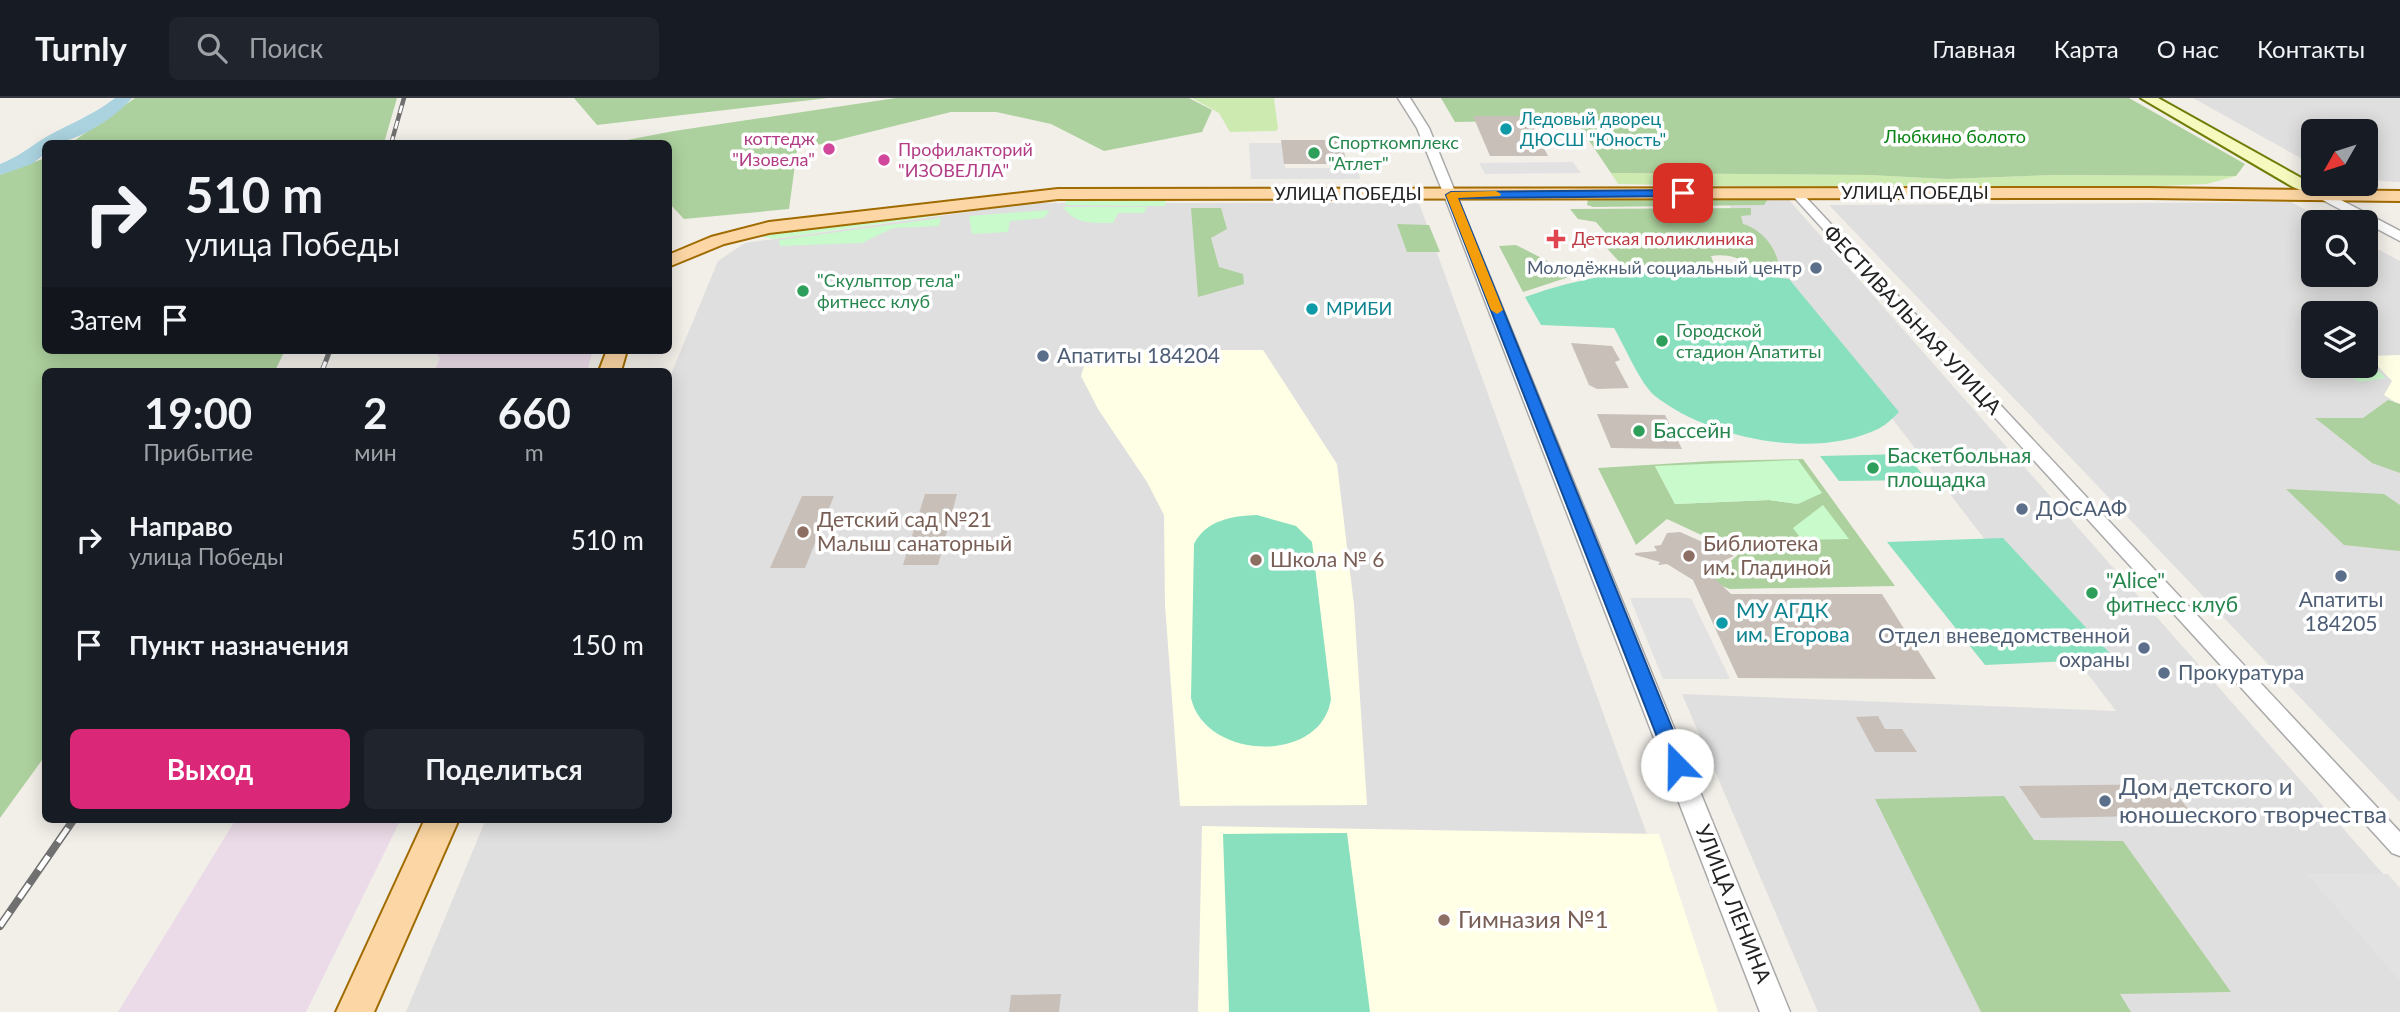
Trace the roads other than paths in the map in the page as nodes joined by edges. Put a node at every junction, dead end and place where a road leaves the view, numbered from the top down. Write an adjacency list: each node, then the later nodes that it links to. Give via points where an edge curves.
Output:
1 (1404, 98): 8 (street, УЛИЦА ЛЕНИНА, via 1423,128)
2 (2148, 98): 5 (main road)
3 (2165, 98): 4 (main road)
4 (2301, 177)
5 (2301, 185)
6 (1796, 193): 7 (main road, УЛИЦА ПОБЕДЫ); 8 (main road, УЛИЦА ПОБЕДЫ); 16 (street, ФЕСТИВАЛЬНАЯ УЛИЦА)
7 (2301, 194)
8 (1451, 195): 13 (main road, УЛИЦА ПОБЕДЫ, via 1020,196 764,228); 18 (street, УЛИЦА ЛЕНИНА)
9 (2378, 195): 11 (main road, УЛИЦА ПОБЕДЫ)
10 (2326, 196): 12 (street)
11 (2400, 196)
12 (2400, 237)
13 (714, 241): 14 (main road)
14 (672, 259)
15 (440, 823): 17 (main road)
16 (2400, 847)
17 (355, 1012)
18 (1775, 1012)

